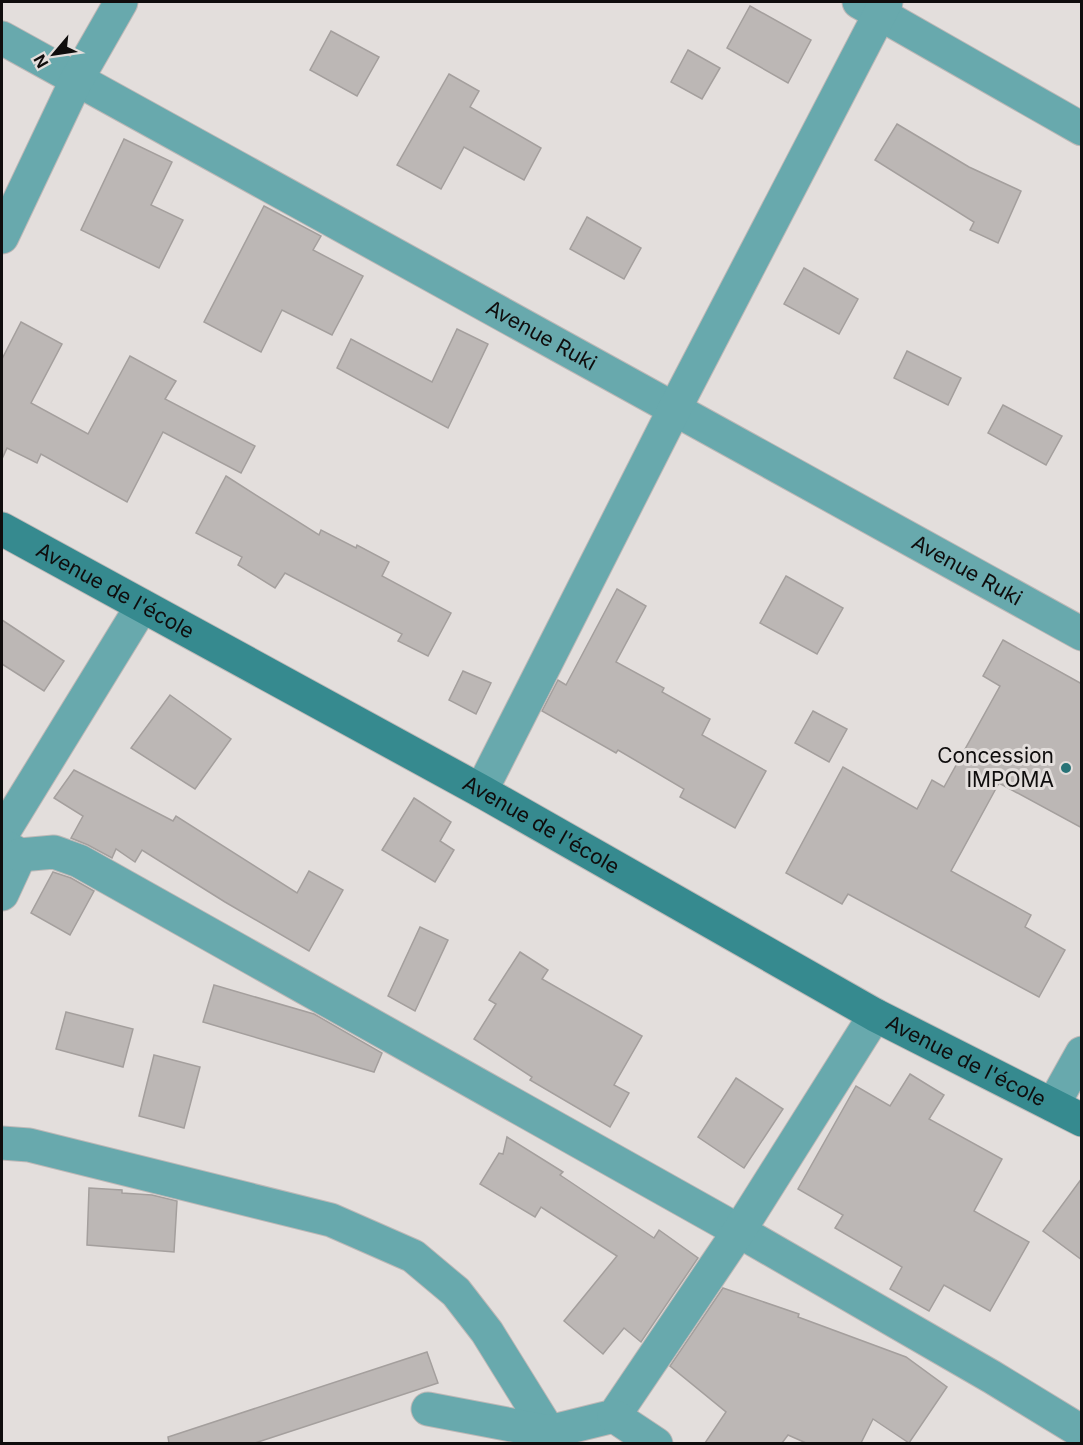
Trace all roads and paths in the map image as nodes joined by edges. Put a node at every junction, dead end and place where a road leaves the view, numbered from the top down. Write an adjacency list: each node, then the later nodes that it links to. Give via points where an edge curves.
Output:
1 (121, 2): 4 (street)
2 (875, 6): 5 (street); 7 (street)
3 (2, 38): 4 (street, Avenue Ruki)
4 (77, 80): 6 (street); 7 (street, Avenue Ruki)
5 (1082, 129)
6 (2, 237)
7 (675, 408): 10 (street, Avenue Ruki); 11 (street)
8 (2, 529): 9 (street, Avenue de l'école)
9 (142, 606): 11 (street, Avenue de l'école); 12 (street)
10 (1082, 634)
11 (481, 791): 14 (street, Avenue de l'école)
12 (8, 845): 13 (street); 19 (street, via 54,852 79,861)
13 (2, 894)
14 (875, 1015): 16 (street, Avenue de l'école); 19 (street)
15 (1082, 1053): 16 (street)
16 (1053, 1105): 17 (street, Avenue de l'école)
17 (1082, 1120)
18 (2, 1143): 23 (street, via 40,1148 331,1220 413,1256 456,1292 488,1332)
19 (739, 1231): 21 (street); 22 (street)
20 (428, 1409): 23 (street)
21 (614, 1416): 23 (street); 24 (street)
22 (1082, 1432)
23 (551, 1438)
24 (656, 1443)

